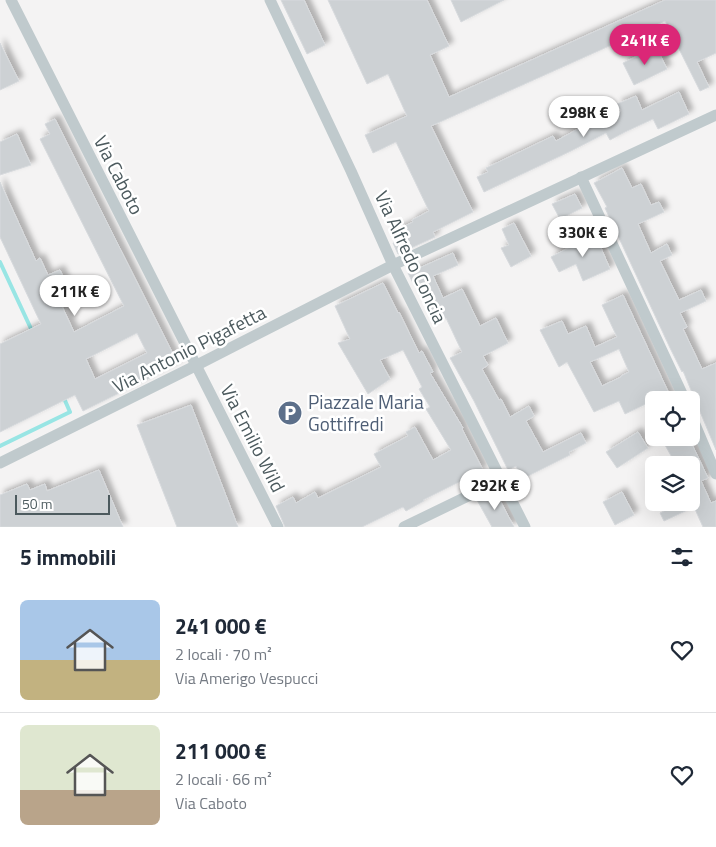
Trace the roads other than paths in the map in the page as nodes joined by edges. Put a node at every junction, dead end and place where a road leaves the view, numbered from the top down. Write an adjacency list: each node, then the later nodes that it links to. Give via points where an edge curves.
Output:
1 (11, 0): 6 (street, Via Caboto)
2 (270, 0): 5 (street, Via Alfredo Concia)
3 (716, 115): 4 (street, Via Antonio Pigafetta)
4 (581, 177): 5 (street, Via Antonio Pigafetta); 7 (street)
5 (393, 265): 6 (street, Via Antonio Pigafetta); 11 (street, Via Alfredo Concia)
6 (196, 365): 9 (street, Via Antonio Pigafetta); 12 (street, Via Emilio Wild)
7 (681, 391)
8 (700, 436): 10 (street)
9 (0, 463)
10 (716, 474)
11 (501, 480): 13 (street); 14 (street, Via Alfredo Concia)
12 (278, 527)
13 (404, 527)
14 (525, 527)

